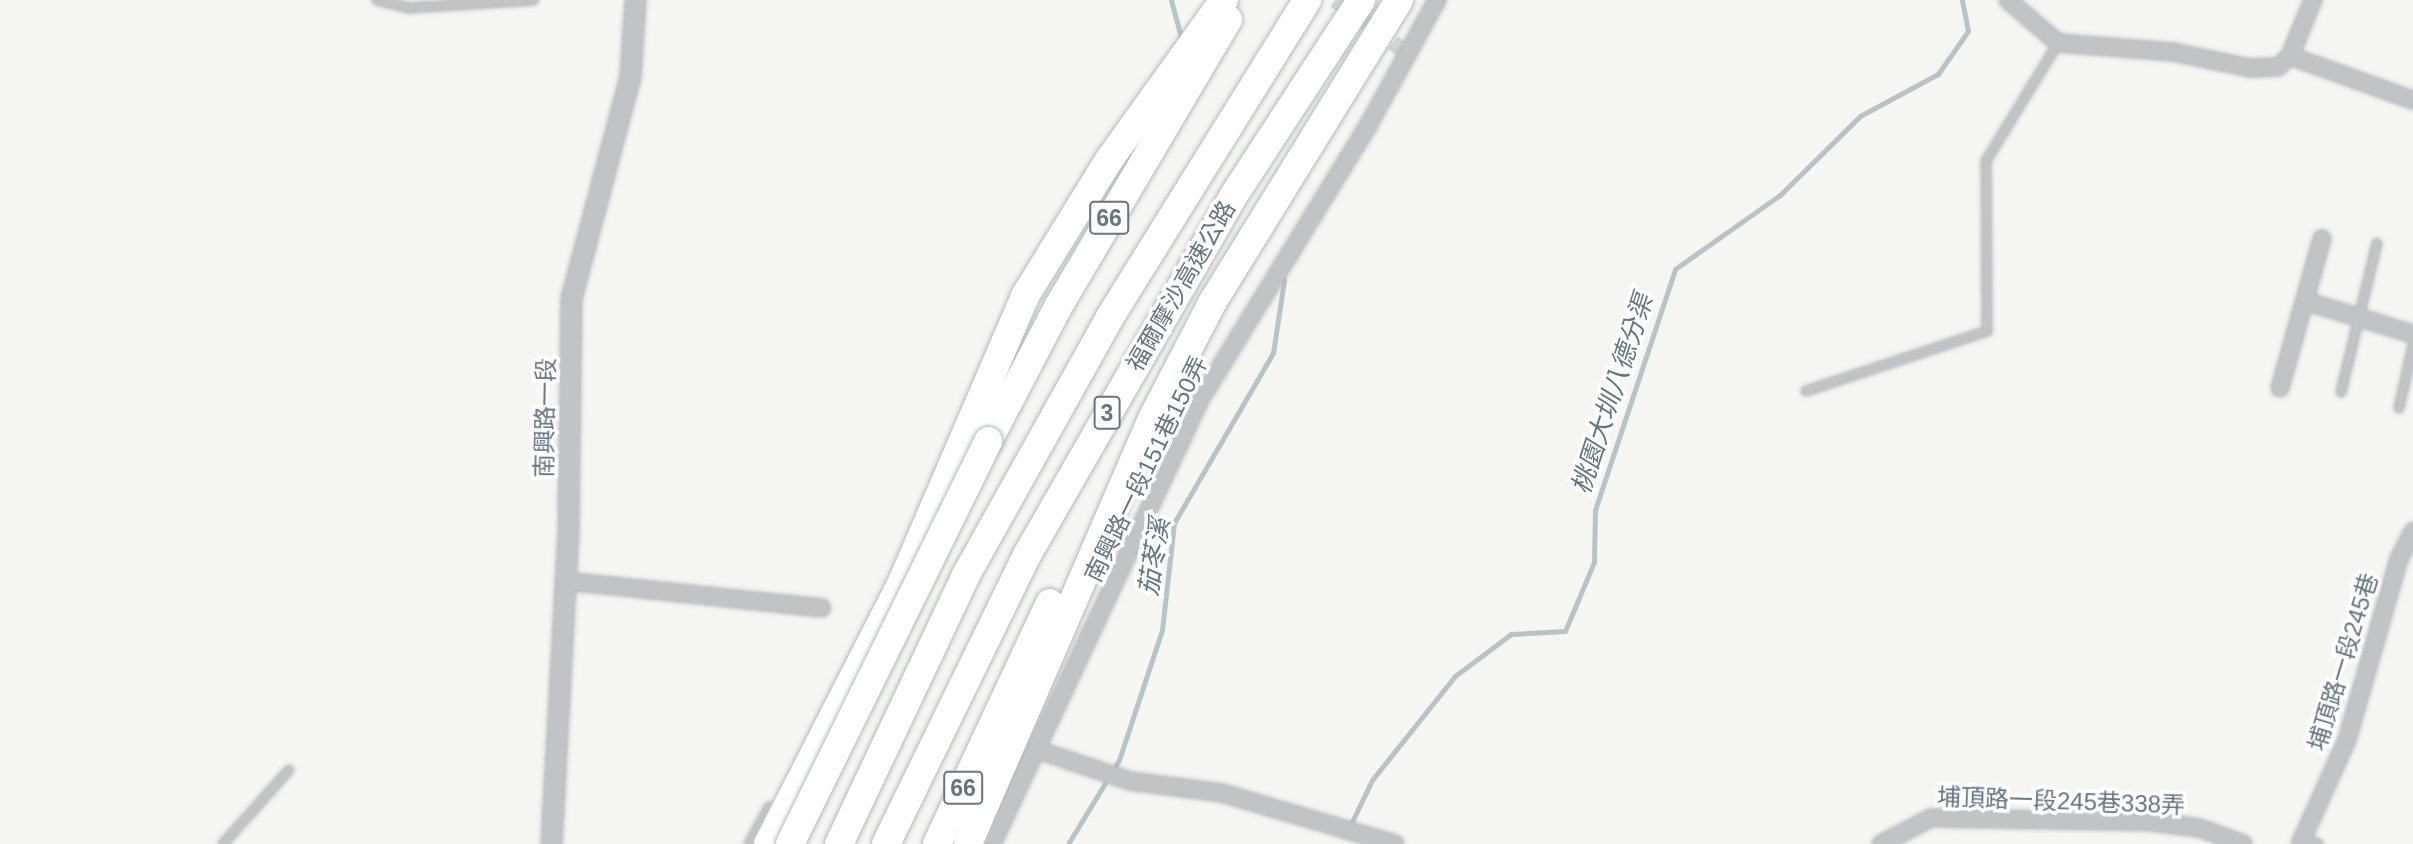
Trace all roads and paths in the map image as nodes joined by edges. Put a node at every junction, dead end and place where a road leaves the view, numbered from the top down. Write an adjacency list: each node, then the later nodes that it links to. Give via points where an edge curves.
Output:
1 (377, 0): 2 (lane, via 408,8)
2 (534, 0)
3 (635, 0): 27 (street, 南興路一段, via 630,76 571,298)
4 (1224, 0): 36 (highway, via 1109,160 1025,296 902,582)
5 (1240, 0): 37 (highway, 66, bridge, via 1105,225 988,441)
6 (1307, 0): 38 (highway, 福爾摩沙高速公路 / 3, via 1110,317 972,563)
7 (1361, 0): 39 (highway, 福爾摩沙高速公路 / 3, via 1234,195 1027,555)
8 (1399, 0): 25 (highway, via 1219,291)
9 (1437, 0): 29 (street, 南興路一段151巷150弄, via 1200,400)
10 (2008, 0): 12 (street)
11 (2313, 0): 13 (street)
12 (2058, 43): 13 (street, via 2173,52 2250,68 2278,67); 22 (lane, via 1986,161 1987,331)
13 (2290, 56): 14 (street)
14 (2413, 100)
15 (2322, 239): 17 (street)
16 (2377, 243): 18 (lane)
17 (2305, 301): 18 (street); 21 (street)
18 (2359, 317): 19 (street); 23 (lane)
19 (2413, 334)
20 (2413, 345): 24 (lane)
21 (2280, 388)
22 (1806, 391)
23 (2341, 392)
24 (2399, 408)
25 (1153, 417): 40 (highway, 66, via 1077,548); 41 (highway)
26 (2413, 531): 32 (street, 埔頂路一段245巷, via 2399,559 2347,740)
27 (565, 581): 28 (street); 34 (street, 南興路一段)
28 (822, 608)
29 (1038, 750): 42 (street, 南興路一段151巷150弄); 43 (street, via 1130,781 1222,793)
30 (289, 770): 33 (lane)
31 (768, 807): 35 (lane)
32 (2307, 842)
33 (223, 844)
34 (551, 844)
35 (749, 844)
36 (768, 844)
37 (790, 844)
38 (839, 844)
39 (886, 844)
40 (937, 844)
41 (968, 844)
42 (992, 844)
43 (1395, 844)
44 (1881, 844): 45 (street, 埔頂路一段245巷338弄, via 1931,818 2151,822 2200,828)
45 (2243, 844)

